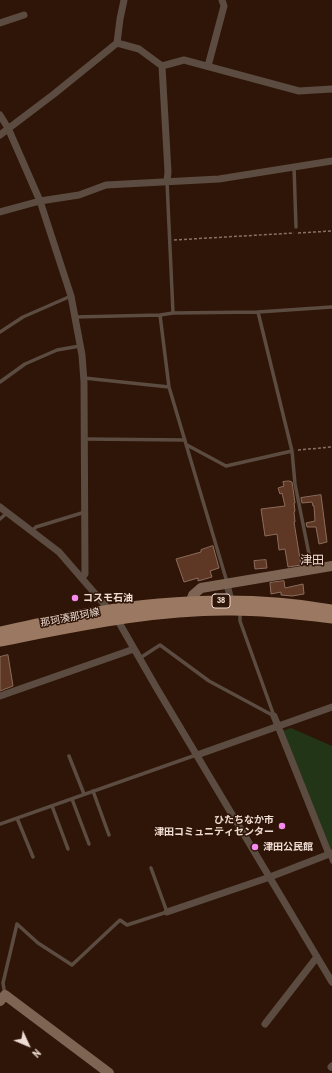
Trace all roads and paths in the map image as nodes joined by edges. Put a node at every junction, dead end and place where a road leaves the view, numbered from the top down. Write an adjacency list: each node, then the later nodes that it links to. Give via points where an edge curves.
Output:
1 (124, 0): 5 (street)
2 (222, 0): 7 (street, via 224,6)
3 (24, 15): 4 (street)
4 (0, 24)
5 (117, 43): 6 (street, via 139,49); 10 (street)
6 (162, 66): 7 (street, via 184,60); 14 (street, via 168,172)
7 (208, 66): 8 (street, via 299,91)
8 (332, 89)
9 (0, 116): 10 (street)
10 (8, 128): 11 (street); 15 (street)
11 (0, 134)
12 (332, 161): 13 (street)
13 (294, 167): 14 (street, via 219,179); 17 (lane)
14 (166, 181): 15 (street, via 106,185 79,195); 19 (lane)
15 (40, 201): 16 (street); 20 (street)
16 (0, 212)
17 (296, 227)
18 (332, 231): 19 (path)
19 (170, 240): 23 (lane)
20 (70, 296): 25 (street); 26 (lane, via 23,317)
21 (332, 307): 22 (lane)
22 (258, 312): 23 (lane); 35 (lane)
23 (173, 313): 24 (lane)
24 (160, 315): 25 (lane); 30 (lane)
25 (76, 317): 27 (street)
26 (0, 332)
27 (80, 346): 28 (street); 29 (lane, via 57,350 24,364)
28 (84, 378): 30 (lane); 31 (street)
29 (0, 382)
30 (169, 387): 32 (lane)
31 (84, 439): 32 (lane); 38 (street)
32 (185, 440): 33 (lane)
33 (187, 445): 35 (lane, via 226,466); 44 (lane)
34 (332, 448): 35 (path)
35 (292, 451): 42 (lane, via 295,484)
36 (0, 507): 37 (street)
37 (8, 512): 39 (lane); 40 (street)
38 (84, 512): 40 (lane, via 36,527); 43 (street, via 85,574)
39 (0, 519)
40 (32, 531): 43 (street, via 59,552)
41 (332, 566): 42 (street)
42 (312, 570): 44 (street)
43 (82, 578): 47 (street)
44 (228, 584): 45 (street); 46 (street, via 201,588 193,595)
45 (230, 601): 46 (main road, 那珂湊那珂線 / 38); 49 (main road, 那珂湊那珂線 / 38, via 287,604)
46 (191, 602): 47 (main road, 那珂湊那珂線 / 38)
47 (110, 610): 51 (street); 52 (main road, 那珂湊那珂線 / 38)
48 (240, 610): 50 (main road, 那珂湊那珂線 / 38, via 288,612); 51 (main road, 那珂湊那珂線 / 38, via 191,611); 58 (lane, via 240,621)
49 (332, 610)
50 (332, 618)
51 (117, 619): 53 (main road, 那珂湊那珂線 / 38); 54 (street)
52 (0, 632)
53 (0, 641)
54 (134, 649): 55 (street); 56 (street)
55 (139, 658): 58 (lane, via 160,645 209,681); 60 (street)
56 (0, 696)
57 (332, 707): 59 (street)
58 (274, 716): 59 (street)
59 (277, 727): 60 (street); 71 (street)
60 (197, 755): 62 (lane); 75 (street)
61 (69, 756): 63 (lane)
62 (93, 791): 63 (lane); 68 (lane)
63 (84, 794): 64 (lane)
64 (72, 799): 65 (lane); 69 (lane)
65 (52, 806): 66 (lane); 70 (lane)
66 (17, 818): 67 (lane); 72 (lane)
67 (0, 824)
68 (109, 835)
69 (89, 844)
70 (68, 849)
71 (330, 854): 73 (lane); 75 (street)
72 (33, 857)
73 (332, 862)
74 (151, 868): 76 (lane)
75 (270, 877): 76 (street); 77 (street)
76 (167, 912): 79 (lane, via 127,925 120,920 72,965 38,943 17,924)
77 (316, 957): 78 (street); 80 (street)
78 (332, 982)
79 (2, 996): 81 (street)
80 (265, 1024)
81 (109, 1073)

